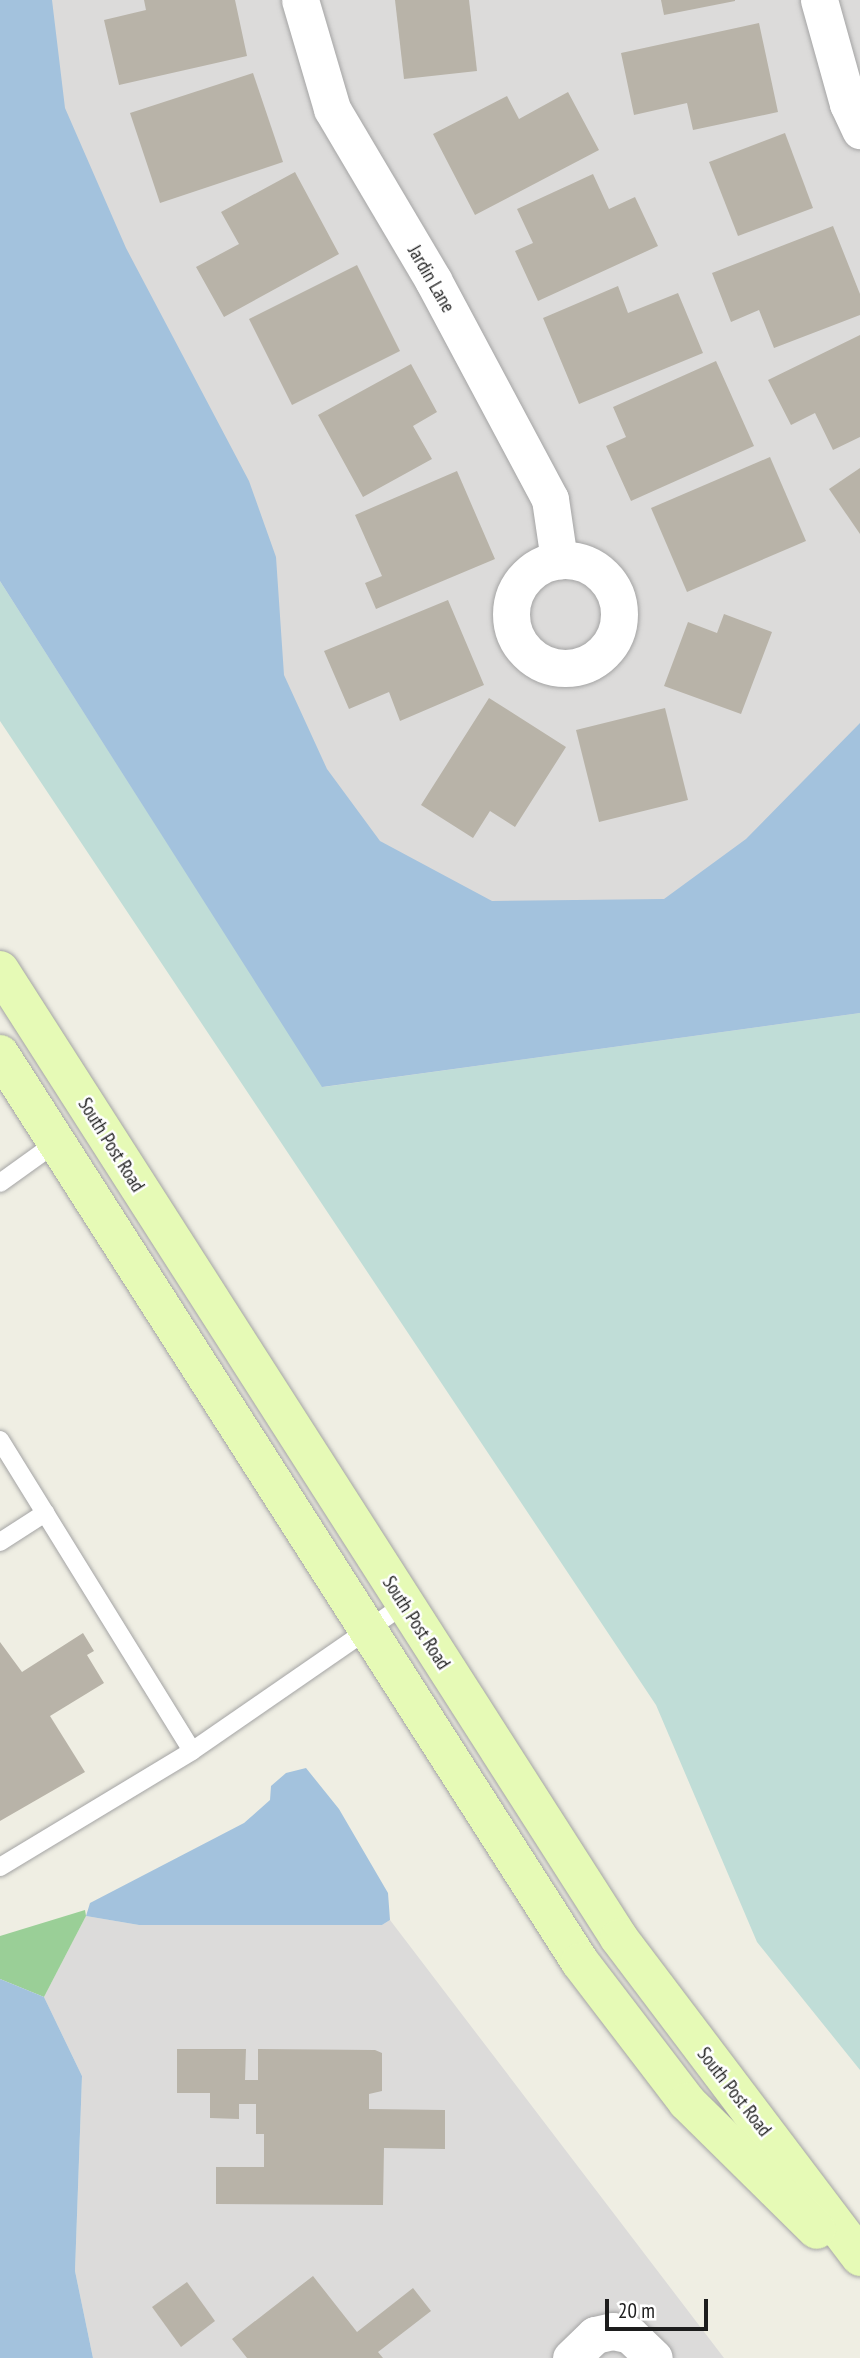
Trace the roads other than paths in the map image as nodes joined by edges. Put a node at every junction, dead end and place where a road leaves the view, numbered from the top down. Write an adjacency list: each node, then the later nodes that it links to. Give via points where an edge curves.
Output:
1 (300, 0): 4 (street, Jardin Lane, via 332,109 433,280 550,499)
2 (820, 0): 3 (street, via 848,104)
3 (860, 130)
4 (559, 560)
5 (0, 970): 12 (street, South Post Road)
6 (0, 1054): 7 (street, South Post Road)
7 (57, 1142): 8 (lane); 13 (street, South Post Road)
8 (0, 1183)
9 (0, 1440): 10 (lane)
10 (45, 1513): 11 (lane); 14 (lane)
11 (0, 1542)
12 (404, 1605): 13 (lane); 16 (street, South Post Road, via 619,1938)
13 (366, 1630): 14 (lane); 17 (street, South Post Road, via 530,1888 632,2036 687,2102)
14 (192, 1751): 15 (lane)
15 (0, 1867)
16 (860, 2258)
17 (860, 2271)
18 (571, 2358): 19 (street, via 588,2339 612,2331 637,2339)
19 (654, 2358)

